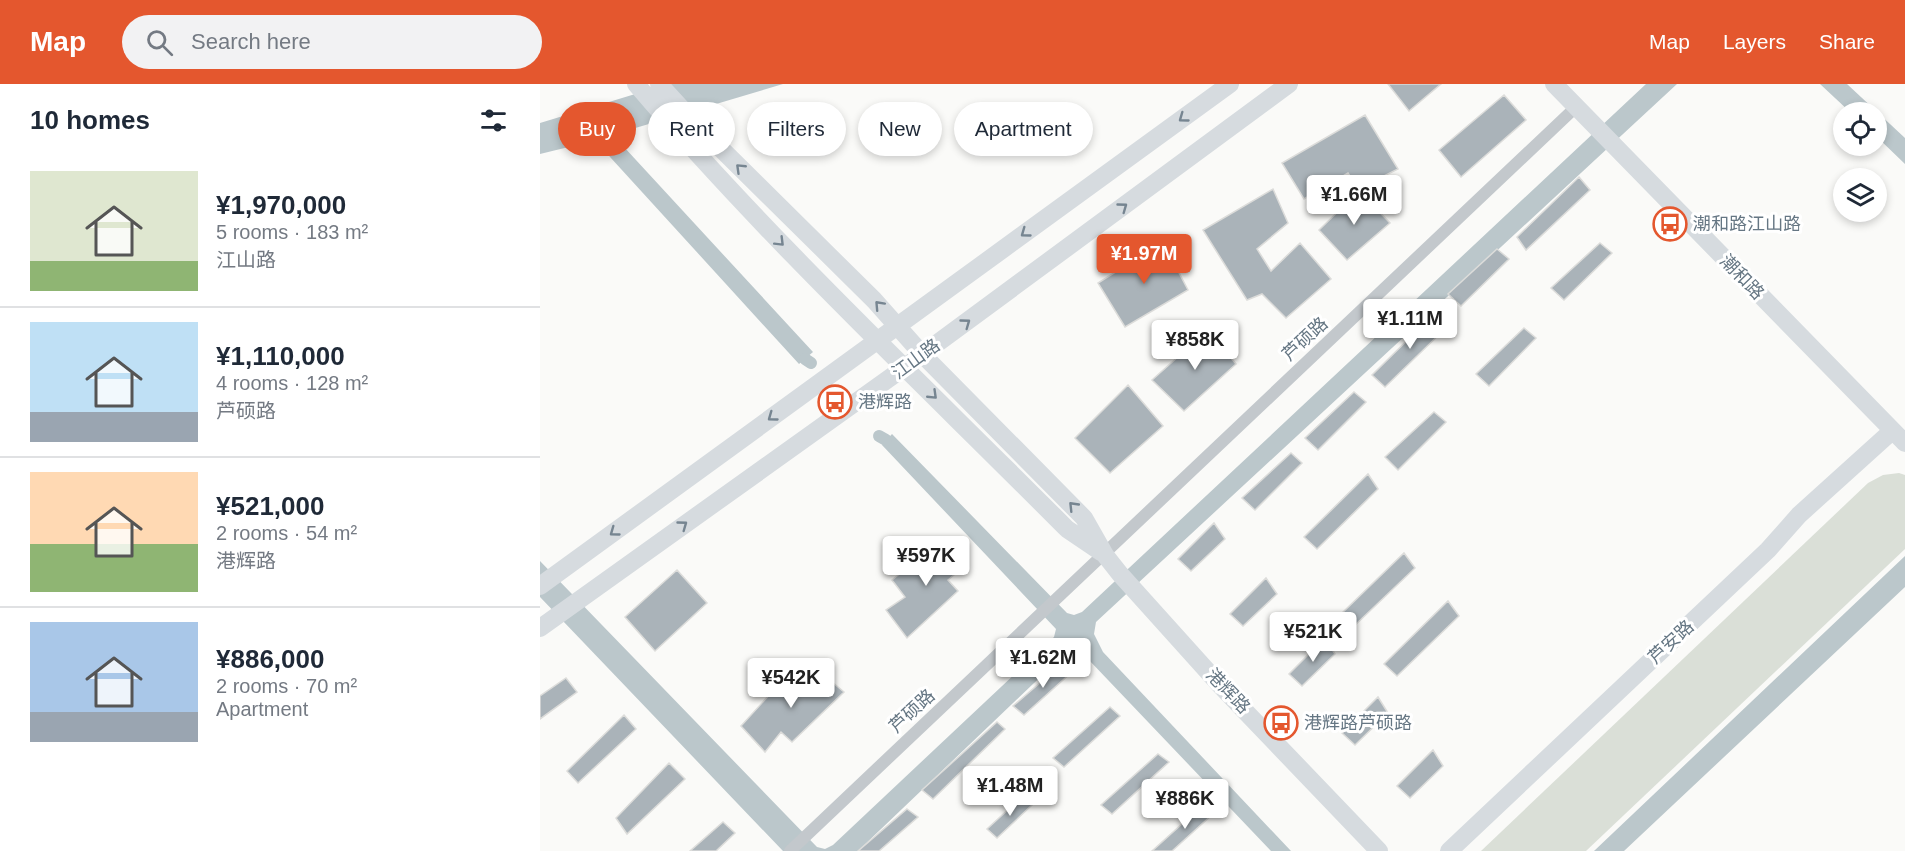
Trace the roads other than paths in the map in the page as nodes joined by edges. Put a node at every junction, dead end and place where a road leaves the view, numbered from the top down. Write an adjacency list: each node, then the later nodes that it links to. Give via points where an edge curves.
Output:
1 (636, 84): 8 (main road, 港辉路, one-way to 8, via 682,138)
2 (659, 84): 7 (main road, 港辉路, one-way to 2)
3 (1230, 84): 7 (main road, 江山路, one-way to 7)
4 (1289, 84): 9 (main road, 江山路, one-way to 4)
5 (1554, 84): 6 (main road, 潮和路)
6 (1577, 106): 11 (main road, 潮和路); 12 (street, 芦硕路)
7 (898, 326): 8 (main road, 江山路); 9 (main road, 港辉路)
8 (878, 340): 10 (main road, 港辉路); 13 (main road, 江山路, one-way to 13)
9 (922, 354): 10 (main road, 江山路); 12 (main road, 港辉路, one-way to 9, via 1084,518)
10 (905, 367): 12 (main road, 港辉路, one-way to 12, via 1067,529); 14 (main road, 江山路, one-way to 10)
11 (1898, 437): 17 (main road, 芦安路, via 1799,515 1768,550)
12 (1105, 555): 15 (street, 芦硕路); 16 (main road, 港辉路, via 1219,684)
13 (540, 586)
14 (546, 624)
15 (790, 851)
16 (1379, 851)
17 (1449, 851)

